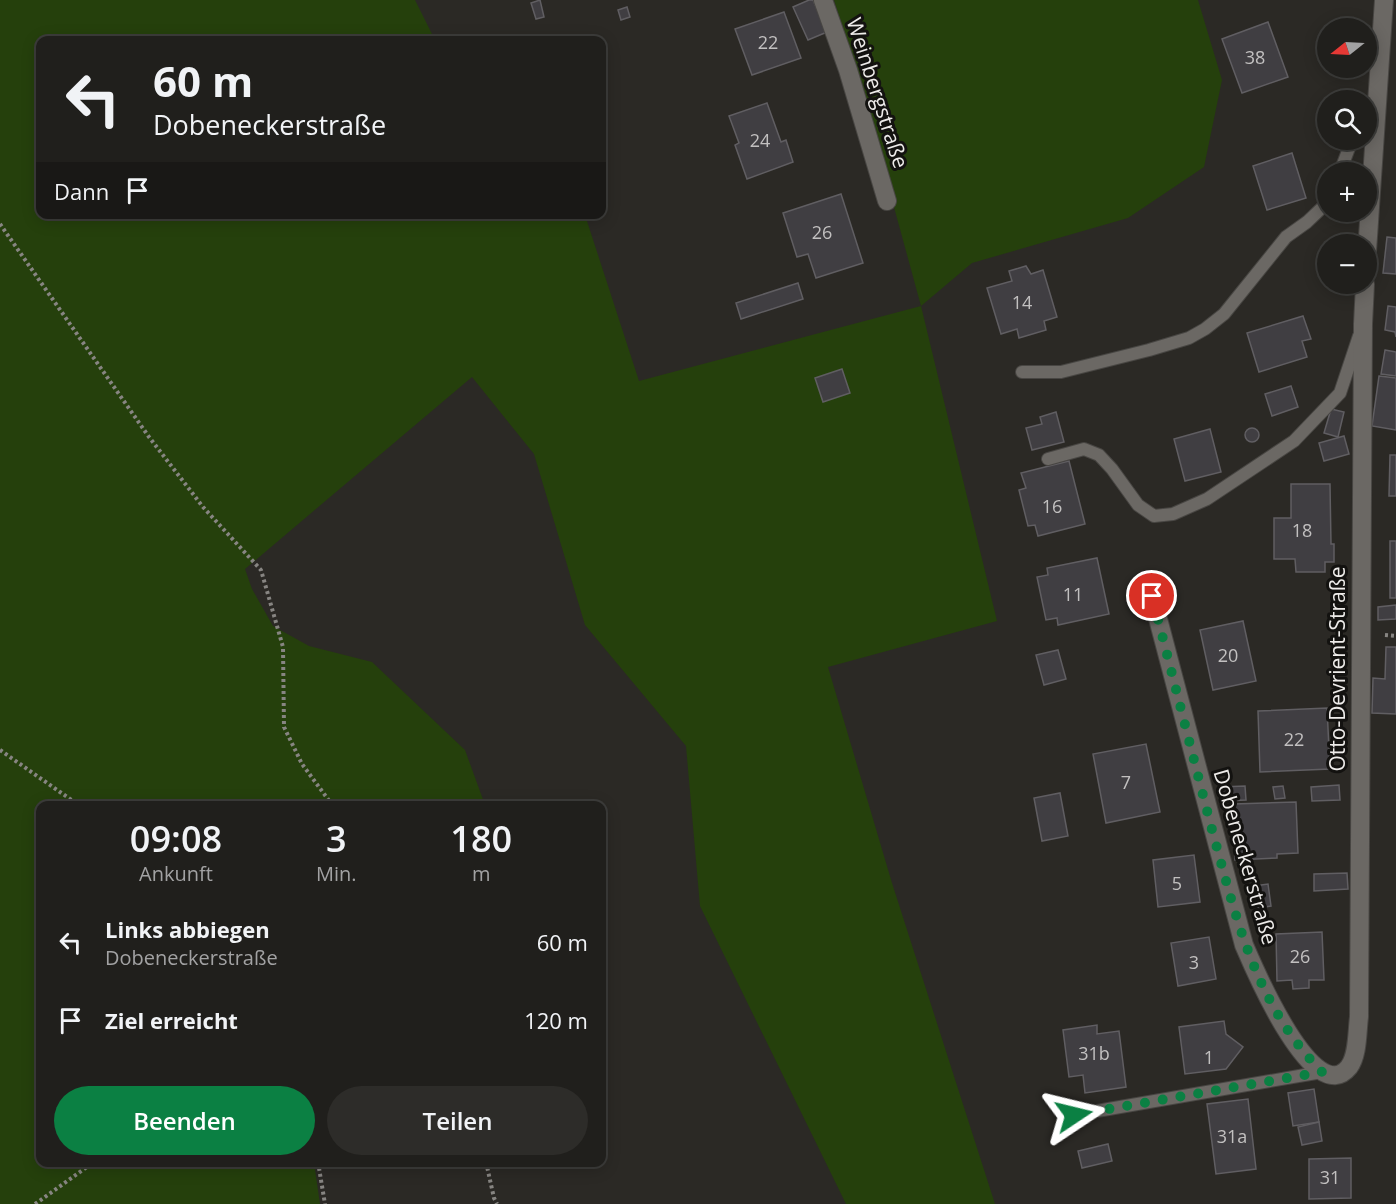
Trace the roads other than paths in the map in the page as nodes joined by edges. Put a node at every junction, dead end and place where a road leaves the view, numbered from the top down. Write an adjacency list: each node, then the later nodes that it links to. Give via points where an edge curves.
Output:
1 (823, 0): 5 (street, Weinbergstraße)
2 (1384, 0): 3 (street)
3 (1375, 90)
4 (1371, 150): 7 (street)
5 (887, 201)
6 (1317, 212): 10 (lane, via 1286,237 1224,314 1190,338 1061,372)
7 (1367, 234)
8 (1364, 294): 9 (street, Otto-Devrient-Straße)
9 (1363, 324): 11 (lane, via 1340,393 1294,441 1208,499 1173,514 1154,516 1138,505 1100,455 1084,449); 13 (street, Otto-Devrient-Straße, via 1359,1005 1354,1055 1349,1066 1341,1073)
10 (1022, 372)
11 (1048, 459)
12 (1152, 596): 13 (street, Dobeneckerstraße, via 1244,945 1288,1033)
13 (1322, 1072): 14 (lane)
14 (1074, 1115)

